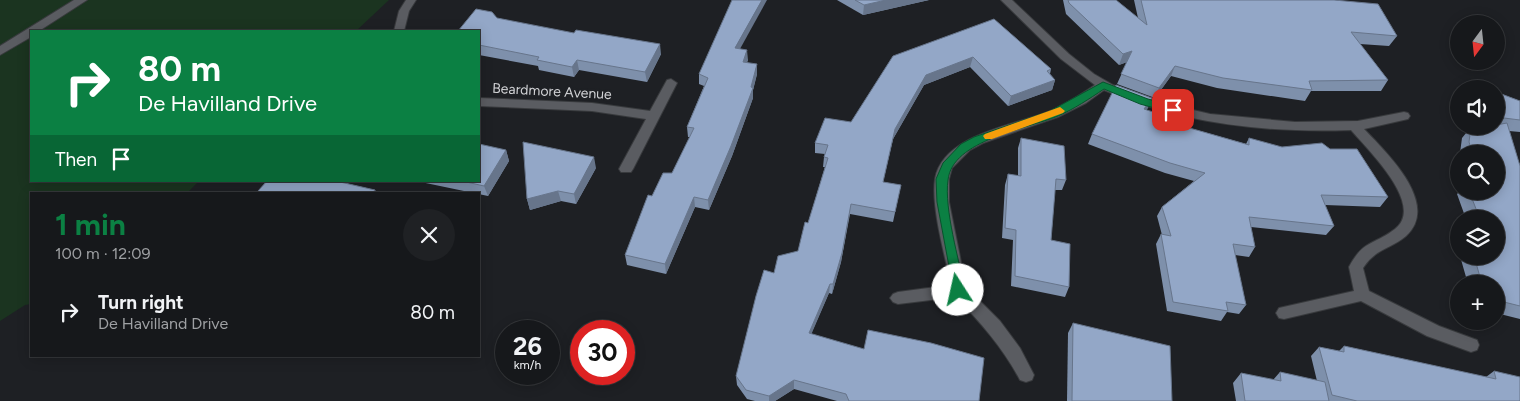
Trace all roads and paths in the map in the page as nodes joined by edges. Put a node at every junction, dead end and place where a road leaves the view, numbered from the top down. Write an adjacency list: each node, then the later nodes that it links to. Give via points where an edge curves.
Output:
1 (82, 0): 4 (street)
2 (411, 0): 5 (street)
3 (1006, 0): 9 (street, via 1069,60)
4 (35, 30)
5 (399, 30)
6 (30, 33): 7 (street)
7 (0, 51)
8 (671, 83): 11 (street)
9 (1103, 85): 13 (street, via 1187,114 1231,122); 15 (street, via 1054,114 978,140 965,147 946,166 942,179 942,202)
10 (480, 102): 11 (street, Beardmore Avenue, via 592,107)
11 (653, 116): 14 (street)
12 (1404, 116): 13 (street)
13 (1354, 126): 16 (street, via 1400,180 1412,210 1404,230 1368,250 1356,267)
14 (626, 168)
15 (958, 290): 17 (street); 20 (street, via 994,326)
16 (1362, 295): 18 (street); 19 (street, via 1433,331)
17 (898, 298)
18 (1284, 313)
19 (1471, 345)
20 (1026, 374)

